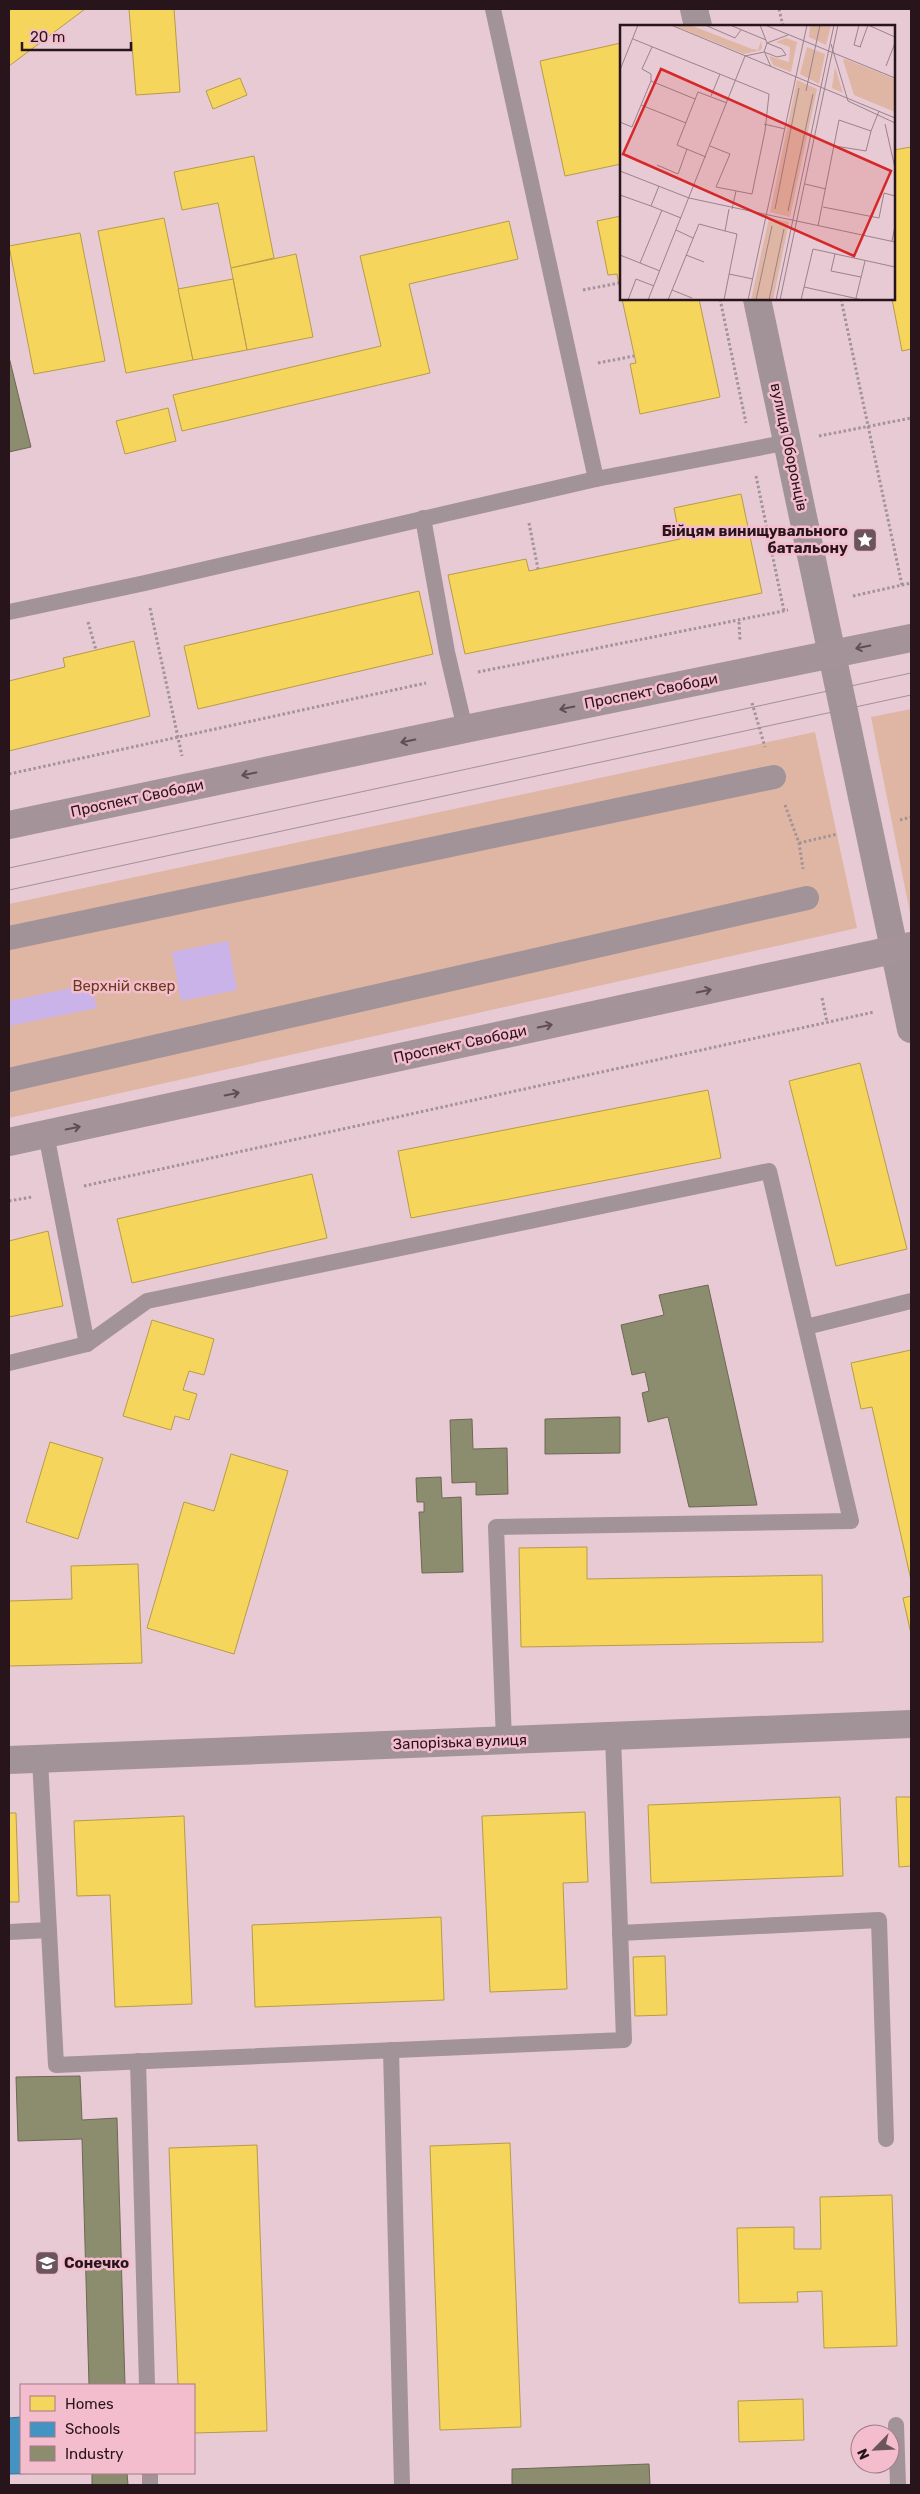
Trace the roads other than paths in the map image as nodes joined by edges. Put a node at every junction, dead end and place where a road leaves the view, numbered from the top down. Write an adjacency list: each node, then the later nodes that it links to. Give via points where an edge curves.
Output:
1 (493, 9): 6 (lane)
2 (694, 9): 3 (street)
3 (698, 25)
4 (757, 300): 5 (street, вулиця Оборонців)
5 (789, 442): 6 (lane); 10 (street, вулиця Оборонців)
6 (596, 479): 7 (lane)
7 (422, 518): 8 (lane); 11 (lane)
8 (9, 612)
9 (911, 638): 10 (main road, Проспект Свободи, one-way to 10)
10 (831, 654): 11 (main road, Проспект Свободи, one-way to 11); 16 (street, вулиця Оборонців)
11 (465, 729): 13 (main road, Проспект Свободи, one-way to 13)
12 (774, 777): 15 (street)
13 (9, 825)
14 (807, 898): 18 (street)
15 (9, 938)
16 (902, 948): 17 (street, вулиця Оборонців); 19 (main road, Проспект Свободи, one-way to 16)
17 (908, 1017)
18 (9, 1080)
19 (46, 1134): 20 (main road, Проспект Свободи); 23 (lane)
20 (9, 1142)
21 (911, 1301): 22 (lane)
22 (806, 1327): 23 (lane, via 769,1171 147,1301); 27 (lane, via 851,1521 496,1527)
23 (87, 1344): 24 (lane)
24 (9, 1363)
25 (911, 1724): 26 (street, Запорізька вулиця)
26 (613, 1736): 27 (street, Запорізька вулиця); 32 (lane)
27 (504, 1741): 28 (street, Запорізька вулиця)
28 (40, 1759): 29 (street, Запорізька вулиця); 30 (lane)
29 (9, 1760)
30 (49, 1930): 31 (lane); 34 (lane, via 56,2065)
31 (9, 1932)
32 (620, 1933): 33 (lane, via 624,2040); 35 (lane, via 880,1920)
33 (391, 2050): 34 (lane); 37 (lane)
34 (138, 2061): 36 (lane)
35 (886, 2140)
36 (147, 2384)
37 (402, 2485)

